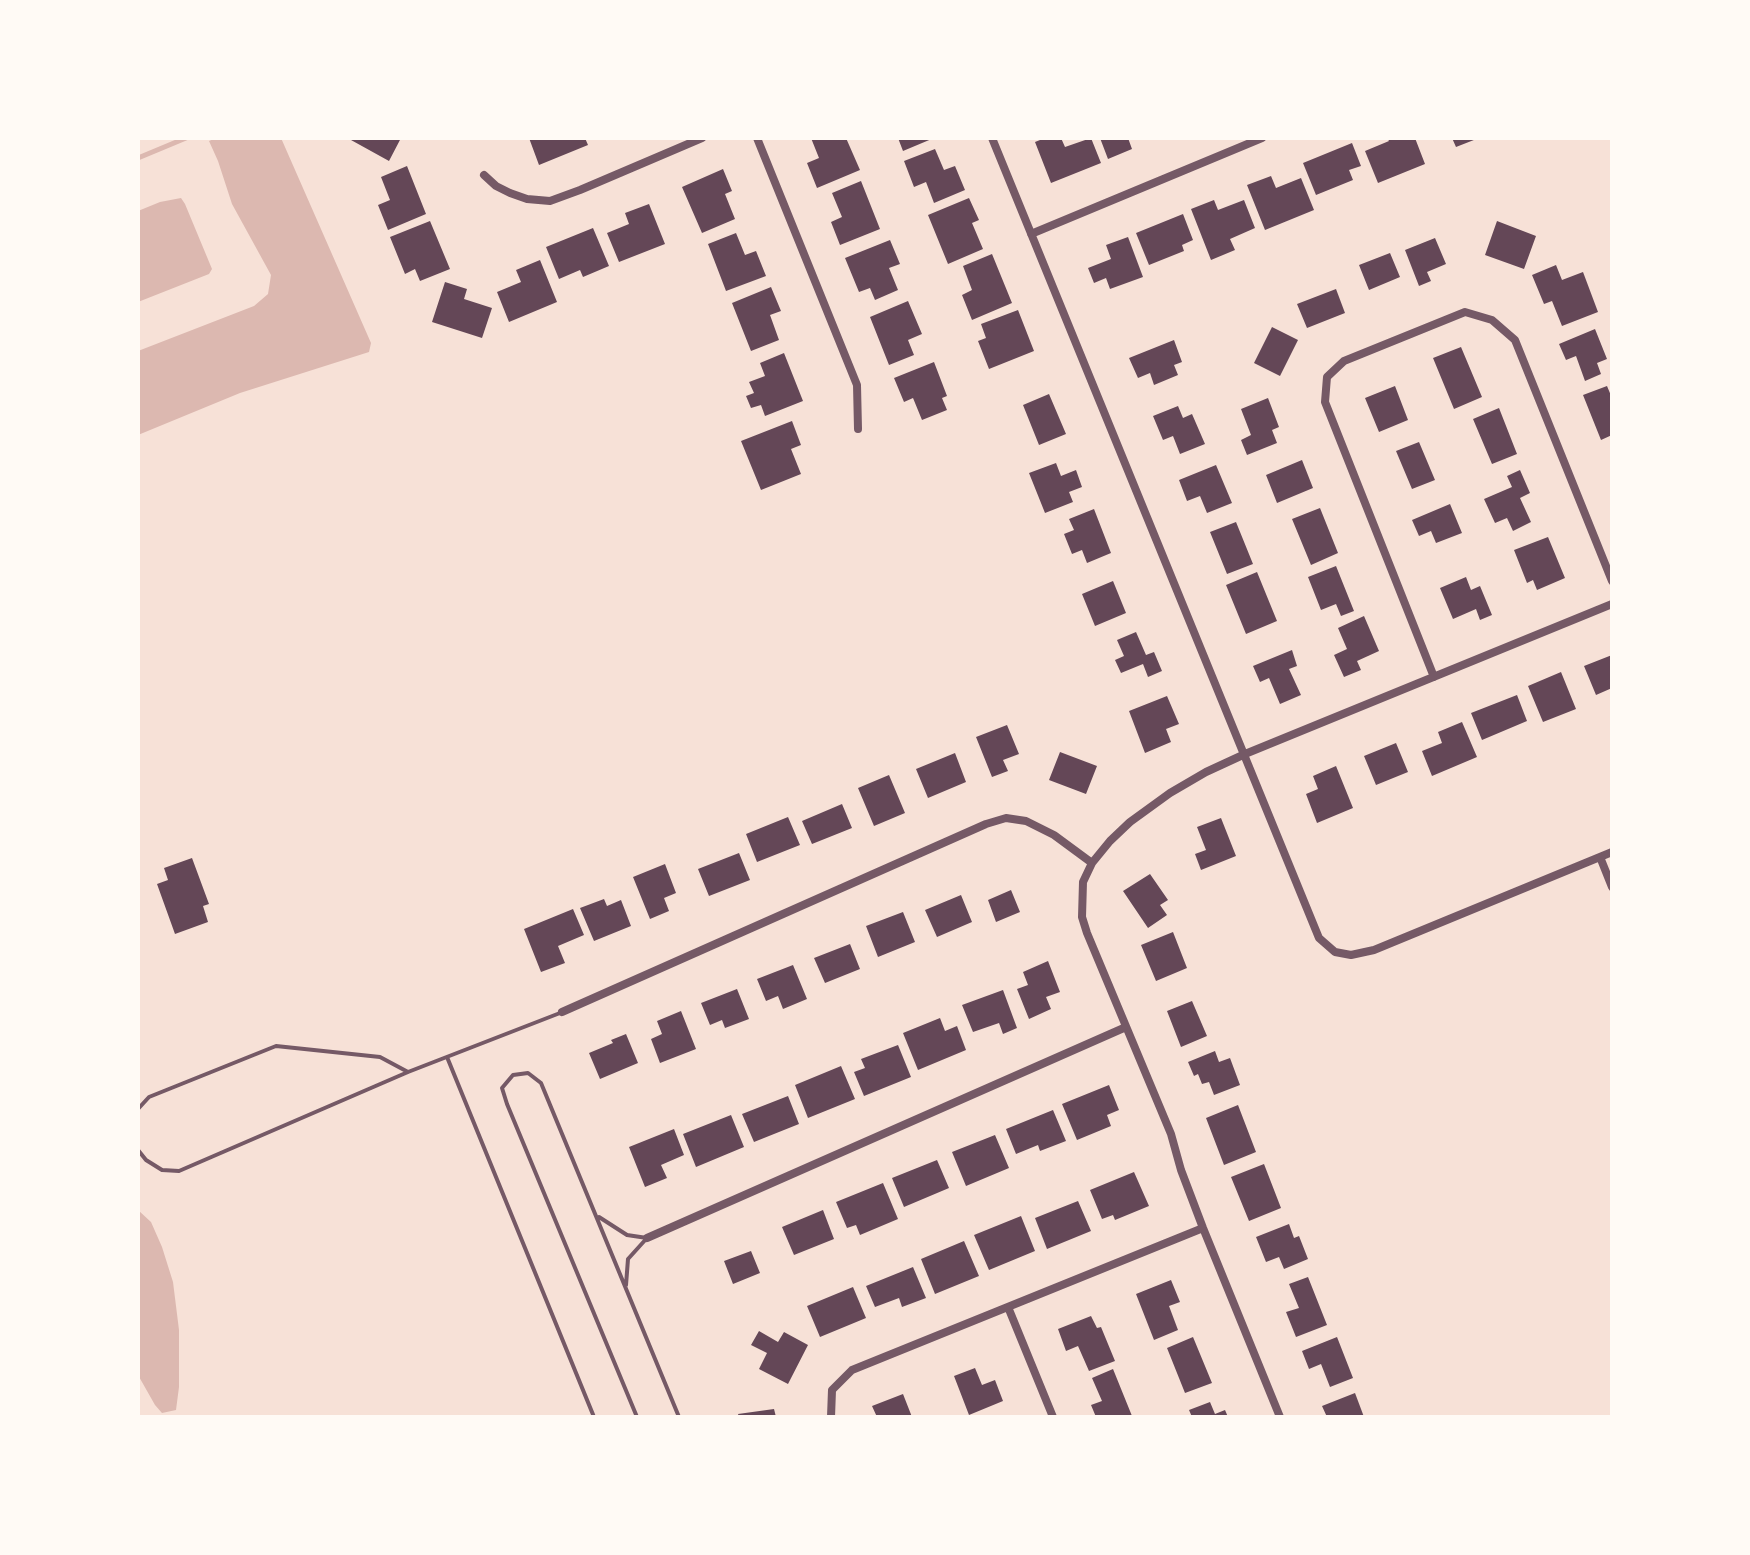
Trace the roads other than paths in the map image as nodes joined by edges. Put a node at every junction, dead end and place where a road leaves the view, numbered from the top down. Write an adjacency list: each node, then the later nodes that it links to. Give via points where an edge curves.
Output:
1 (702, 138): 5 (street, via 550,201 510,193)
2 (757, 138): 7 (street, via 857,385)
3 (992, 138): 6 (street)
4 (1262, 138): 6 (street)
5 (484, 175)
6 (1031, 234): 11 (street)
7 (858, 429)
8 (1612, 581): 10 (street, via 1515,340 1492,320 1465,312 1344,361 1327,377 1325,402)
9 (1612, 604): 10 (street)
10 (1434, 677): 11 (street)
11 (1245, 754): 13 (street, via 1319,938 1335,952 1374,950); 14 (street, via 1170,793 1130,822)
12 (1612, 852): 13 (street)
13 (1600, 857): 15 (street)
14 (1092, 863): 16 (street, via 1054,835 1006,818); 17 (street, via 1083,882 1082,917)
15 (1612, 887)
16 (562, 1012): 18 (lane)
17 (1126, 1027): 23 (street); 24 (street)
18 (447, 1057): 19 (lane); 27 (lane)
19 (408, 1072): 20 (lane, via 380,1057 276,1046 149,1097); 21 (lane, via 179,1171 162,1170)
20 (138, 1109)
21 (138, 1150)
22 (596, 1215): 24 (lane, via 627,1235); 25 (lane); 28 (lane, via 541,1083 528,1073 513,1075 502,1088 507,1104)
23 (1203, 1228): 26 (street); 32 (street)
24 (647, 1238): 25 (lane, via 628,1259)
25 (625, 1286): 29 (lane)
26 (1008, 1307): 30 (street, via 852,1370 832,1390); 31 (street)
27 (594, 1417)
28 (637, 1417)
29 (679, 1417)
30 (831, 1417)
31 (1053, 1417)
32 (1280, 1417)

